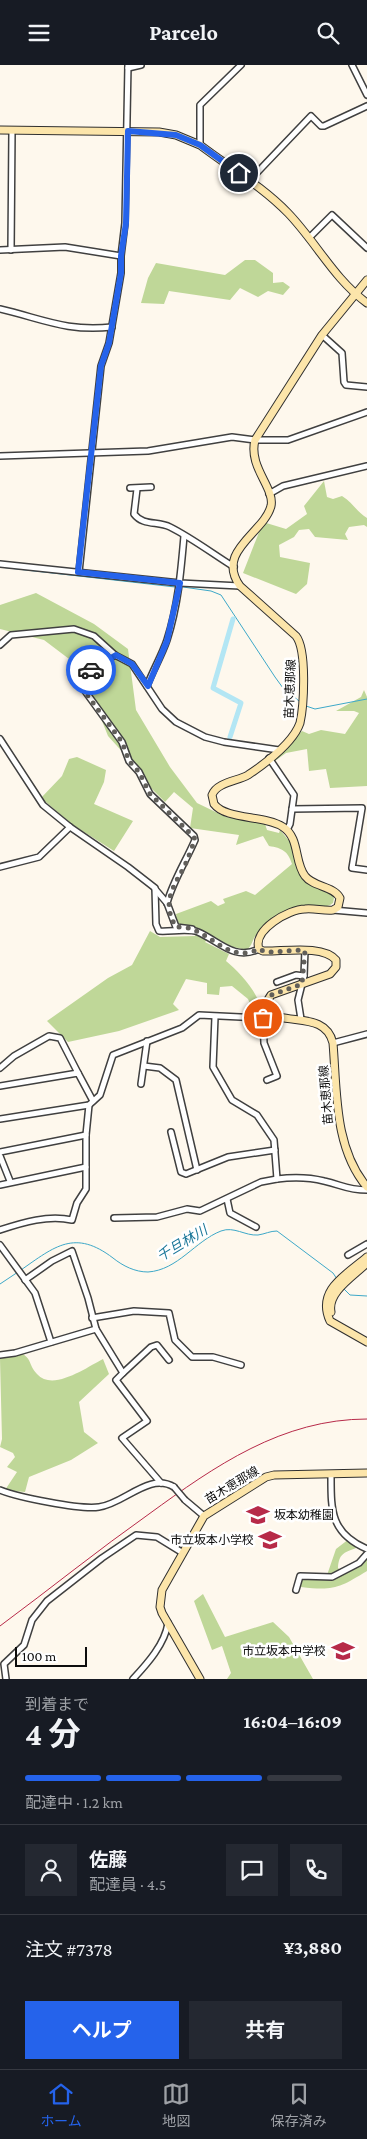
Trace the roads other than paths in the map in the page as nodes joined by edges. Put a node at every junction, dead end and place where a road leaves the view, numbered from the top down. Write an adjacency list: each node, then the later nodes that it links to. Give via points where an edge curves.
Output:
1 (141, 65): 4 (street)
2 (241, 65): 10 (street, via 200,105)
3 (352, 65): 5 (street)
4 (128, 67): 9 (street)
5 (367, 95)
6 (367, 106): 11 (street, via 324,126 311,117)
7 (0, 130): 8 (main road)
8 (12, 130): 9 (main road); 15 (street)
9 (128, 131): 10 (main road, via 176,135); 16 (street, via 126,223)
10 (200, 145): 11 (main road)
11 (250, 181): 12 (main road, via 280,205)
12 (309, 238): 13 (street, via 332,215); 18 (main road)
13 (367, 248)
14 (0, 250): 15 (street)
15 (11, 251): 16 (street, via 65,247)
16 (121, 256): 21 (street)
17 (367, 281): 18 (main road)
18 (355, 293): 19 (main road); 22 (main road)
19 (367, 303)
20 (0, 309): 21 (street, via 67,328)
21 (112, 327): 26 (street, via 101,366)
22 (322, 335): 23 (street, via 342,353 346,385); 25 (main road)
23 (367, 387)
24 (367, 412): 25 (street, via 288,439)
25 (255, 440): 26 (street, via 232,437 148,451); 32 (main road, via 254,459)
26 (91, 453): 27 (street); 36 (street)
27 (0, 456)
28 (367, 466): 32 (street, via 283,486)
29 (151, 487): 31 (street)
30 (130, 488): 31 (street)
31 (137, 489): 33 (street, via 134,514 144,521 169,526)
32 (269, 493): 35 (main road, via 270,509 238,549)
33 (184, 536): 35 (street); 37 (street)
34 (0, 564): 36 (street)
35 (234, 567): 38 (main road, via 235,580)
36 (78, 572): 37 (street)
37 (180, 583): 38 (street); 41 (street, via 167,641)
38 (240, 586): 43 (main road, 苗木恵那線, via 296,636 302,647 300,723)
39 (0, 645): 40 (street, via 11,635 74,629 94,636)
40 (116, 655): 41 (street, via 132,664); 52 (street, via 77,681 122,742 129,761 139,772 150,794 194,837)
41 (148, 686): 43 (street, via 162,709 188,729 224,743)
42 (0, 739): 47 (street, via 37,798)
43 (279, 750): 44 (main road, 苗木恵那線)
44 (269, 758): 46 (street, via 294,795); 48 (main road, 苗木恵那線, via 247,775 218,787 213,791 212,800 223,811 270,822)
45 (364, 808): 46 (street); 50 (street, via 352,868)
46 (292, 809): 48 (street)
47 (70, 827): 49 (street, via 39,857); 51 (street)
48 (287, 830): 53 (main road, via 306,878 338,895 340,902)
49 (0, 867)
50 (367, 870)
51 (155, 888): 52 (street); 55 (street, via 159,931)
52 (167, 903): 55 (street, via 176,927)
53 (333, 911): 54 (street); 56 (main road, via 306,908 287,914 260,935)
54 (367, 913)
55 (197, 932): 56 (street, via 239,953)
56 (259, 949): 57 (main road)
57 (305, 951): 58 (street); 58 (main road, via 333,957 336,967 330,974)
58 (303, 980): 59 (street, via 296,975); 60 (main road, via 271,995 265,1007); 62 (street, via 298,999)
59 (277, 982)
60 (266, 1015): 61 (street); 62 (main road); 69 (street, via 264,1043 276,1076)
61 (215, 1017): 64 (street, via 200,1015 182,1028); 76 (street, via 213,1067 232,1100 257,1115 274,1140)
62 (301, 1019): 65 (main road, via 323,1027)
63 (367, 1034): 65 (street)
64 (147, 1041): 66 (street); 72 (street, via 113,1055 100,1095)
65 (332, 1043): 83 (main road, 苗木恵那線, via 342,1138 354,1170)
66 (144, 1066): 70 (street); 79 (street, via 160,1068 176,1080)
67 (0, 1068): 68 (street, via 49,1035 60,1038)
68 (78, 1073): 71 (street); 72 (street)
69 (267, 1080)
70 (141, 1084)
71 (0, 1086)
72 (91, 1103): 73 (street); 75 (street)
73 (0, 1119)
74 (171, 1132): 79 (street, via 181,1171 186,1174)
75 (86, 1135): 77 (street); 78 (street)
76 (275, 1150): 79 (street, via 228,1157); 80 (street)
77 (0, 1154): 81 (street)
78 (86, 1167): 81 (street); 87 (street, via 86,1189 72,1220 57,1217 39,1219)
79 (197, 1170)
80 (277, 1179): 83 (street, via 298,1176 351,1190); 84 (street, via 261,1182)
81 (10, 1181): 82 (street)
82 (0, 1185)
83 (367, 1189)
84 (227, 1199): 85 (street, via 200,1211 187,1209 157,1217); 86 (street, via 230,1213)
85 (114, 1218)
86 (256, 1227)
87 (0, 1230)
88 (367, 1244): 90 (street)
89 (0, 1245): 94 (street)
90 (348, 1255)
91 (367, 1257): 93 (main road)
92 (367, 1263): 93 (main road)
93 (351, 1274): 97 (main road, via 327,1294 325,1307 330,1321)
94 (24, 1278): 95 (street, via 72,1251); 98 (street, via 35,1293)
95 (92, 1318): 96 (street); 101 (street, via 134,1311 169,1313 175,1340 192,1357 213,1357)
96 (96, 1329): 98 (street); 102 (street)
97 (367, 1341)
98 (51, 1342): 99 (street)
99 (0, 1355)
100 (169, 1360): 102 (street, via 157,1345)
101 (241, 1365)
102 (123, 1373): 105 (street, via 116,1381 147,1421 122,1438)
103 (367, 1473): 104 (main road, 苗木恵那線)
104 (330, 1474): 107 (main road, 苗木恵那線, via 266,1477); 108 (street, via 330,1498 336,1525)
105 (161, 1483): 106 (street, via 152,1483 117,1502 97,1508 14,1496); 107 (street, bridge, via 174,1487)
106 (0, 1490)
107 (204, 1516): 109 (main road, 苗木恵那線)
108 (367, 1549)
109 (183, 1553): 112 (main road, 苗木恵那線, via 160,1596 160,1607); 113 (street, via 157,1537 136,1535 102,1558 47,1601 32,1620 24,1645 4,1664)
110 (367, 1554): 111 (street, via 359,1563 332,1577 300,1576)
111 (296, 1590)
112 (168, 1623): 114 (street, via 166,1634); 115 (main road, 苗木恵那線)
113 (6, 1679)
114 (133, 1679)
115 (200, 1679)

